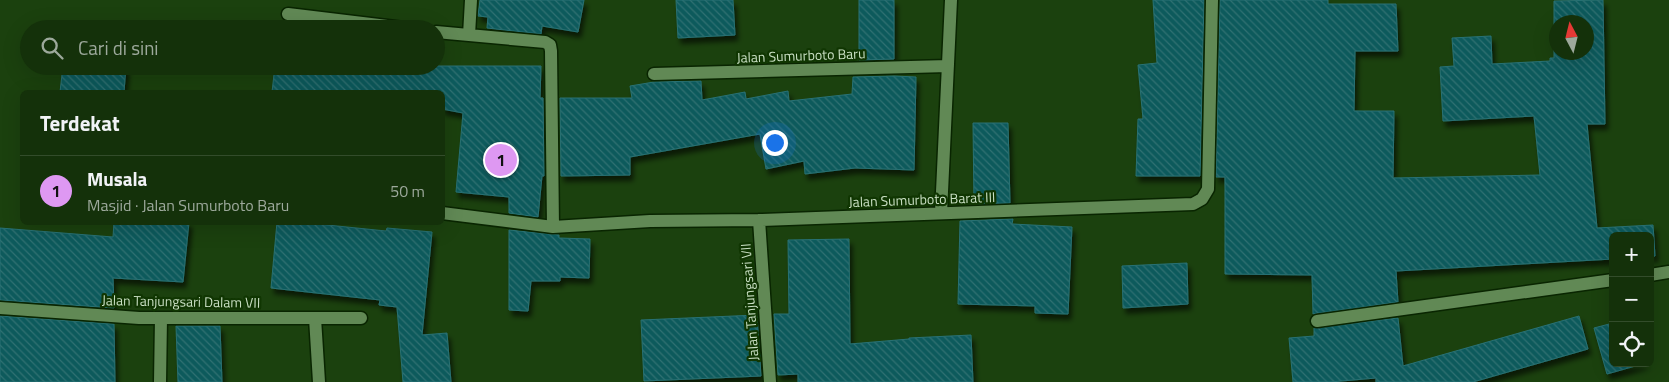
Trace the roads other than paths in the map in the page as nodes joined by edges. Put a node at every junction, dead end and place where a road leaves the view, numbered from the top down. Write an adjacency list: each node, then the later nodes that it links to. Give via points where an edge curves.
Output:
1 (471, 0): 7 (street)
2 (951, 0): 8 (street)
3 (1212, 0): 11 (street, Jalan Sumurboto Barat III, via 1208,189 1202,199 1180,205)
4 (288, 14): 5 (street)
5 (338, 20)
6 (445, 33): 7 (street)
7 (469, 35): 13 (street, via 550,45)
8 (948, 66): 9 (street, Jalan Sumurboto Baru); 11 (street)
9 (654, 74)
10 (445, 213): 13 (street, Jalan Sumurboto Barat III)
11 (941, 213): 12 (street, Jalan Sumurboto Barat III)
12 (759, 220): 13 (street, Jalan Sumurboto Barat III); 24 (street, Jalan Tanjungsari VII)
13 (553, 227)
14 (1669, 272): 15 (street)
15 (1654, 274)
16 (1609, 281): 21 (street)
17 (0, 308): 18 (street, Jalan Tanjungsari Dalam VII)
18 (161, 318): 19 (street, Jalan Tanjungsari Dalam VII); 22 (street)
19 (314, 318): 20 (street, Jalan Tanjungsari Dalam VII); 23 (street)
20 (361, 318)
21 (1317, 321)
22 (160, 382)
23 (319, 382)
24 (770, 382)

